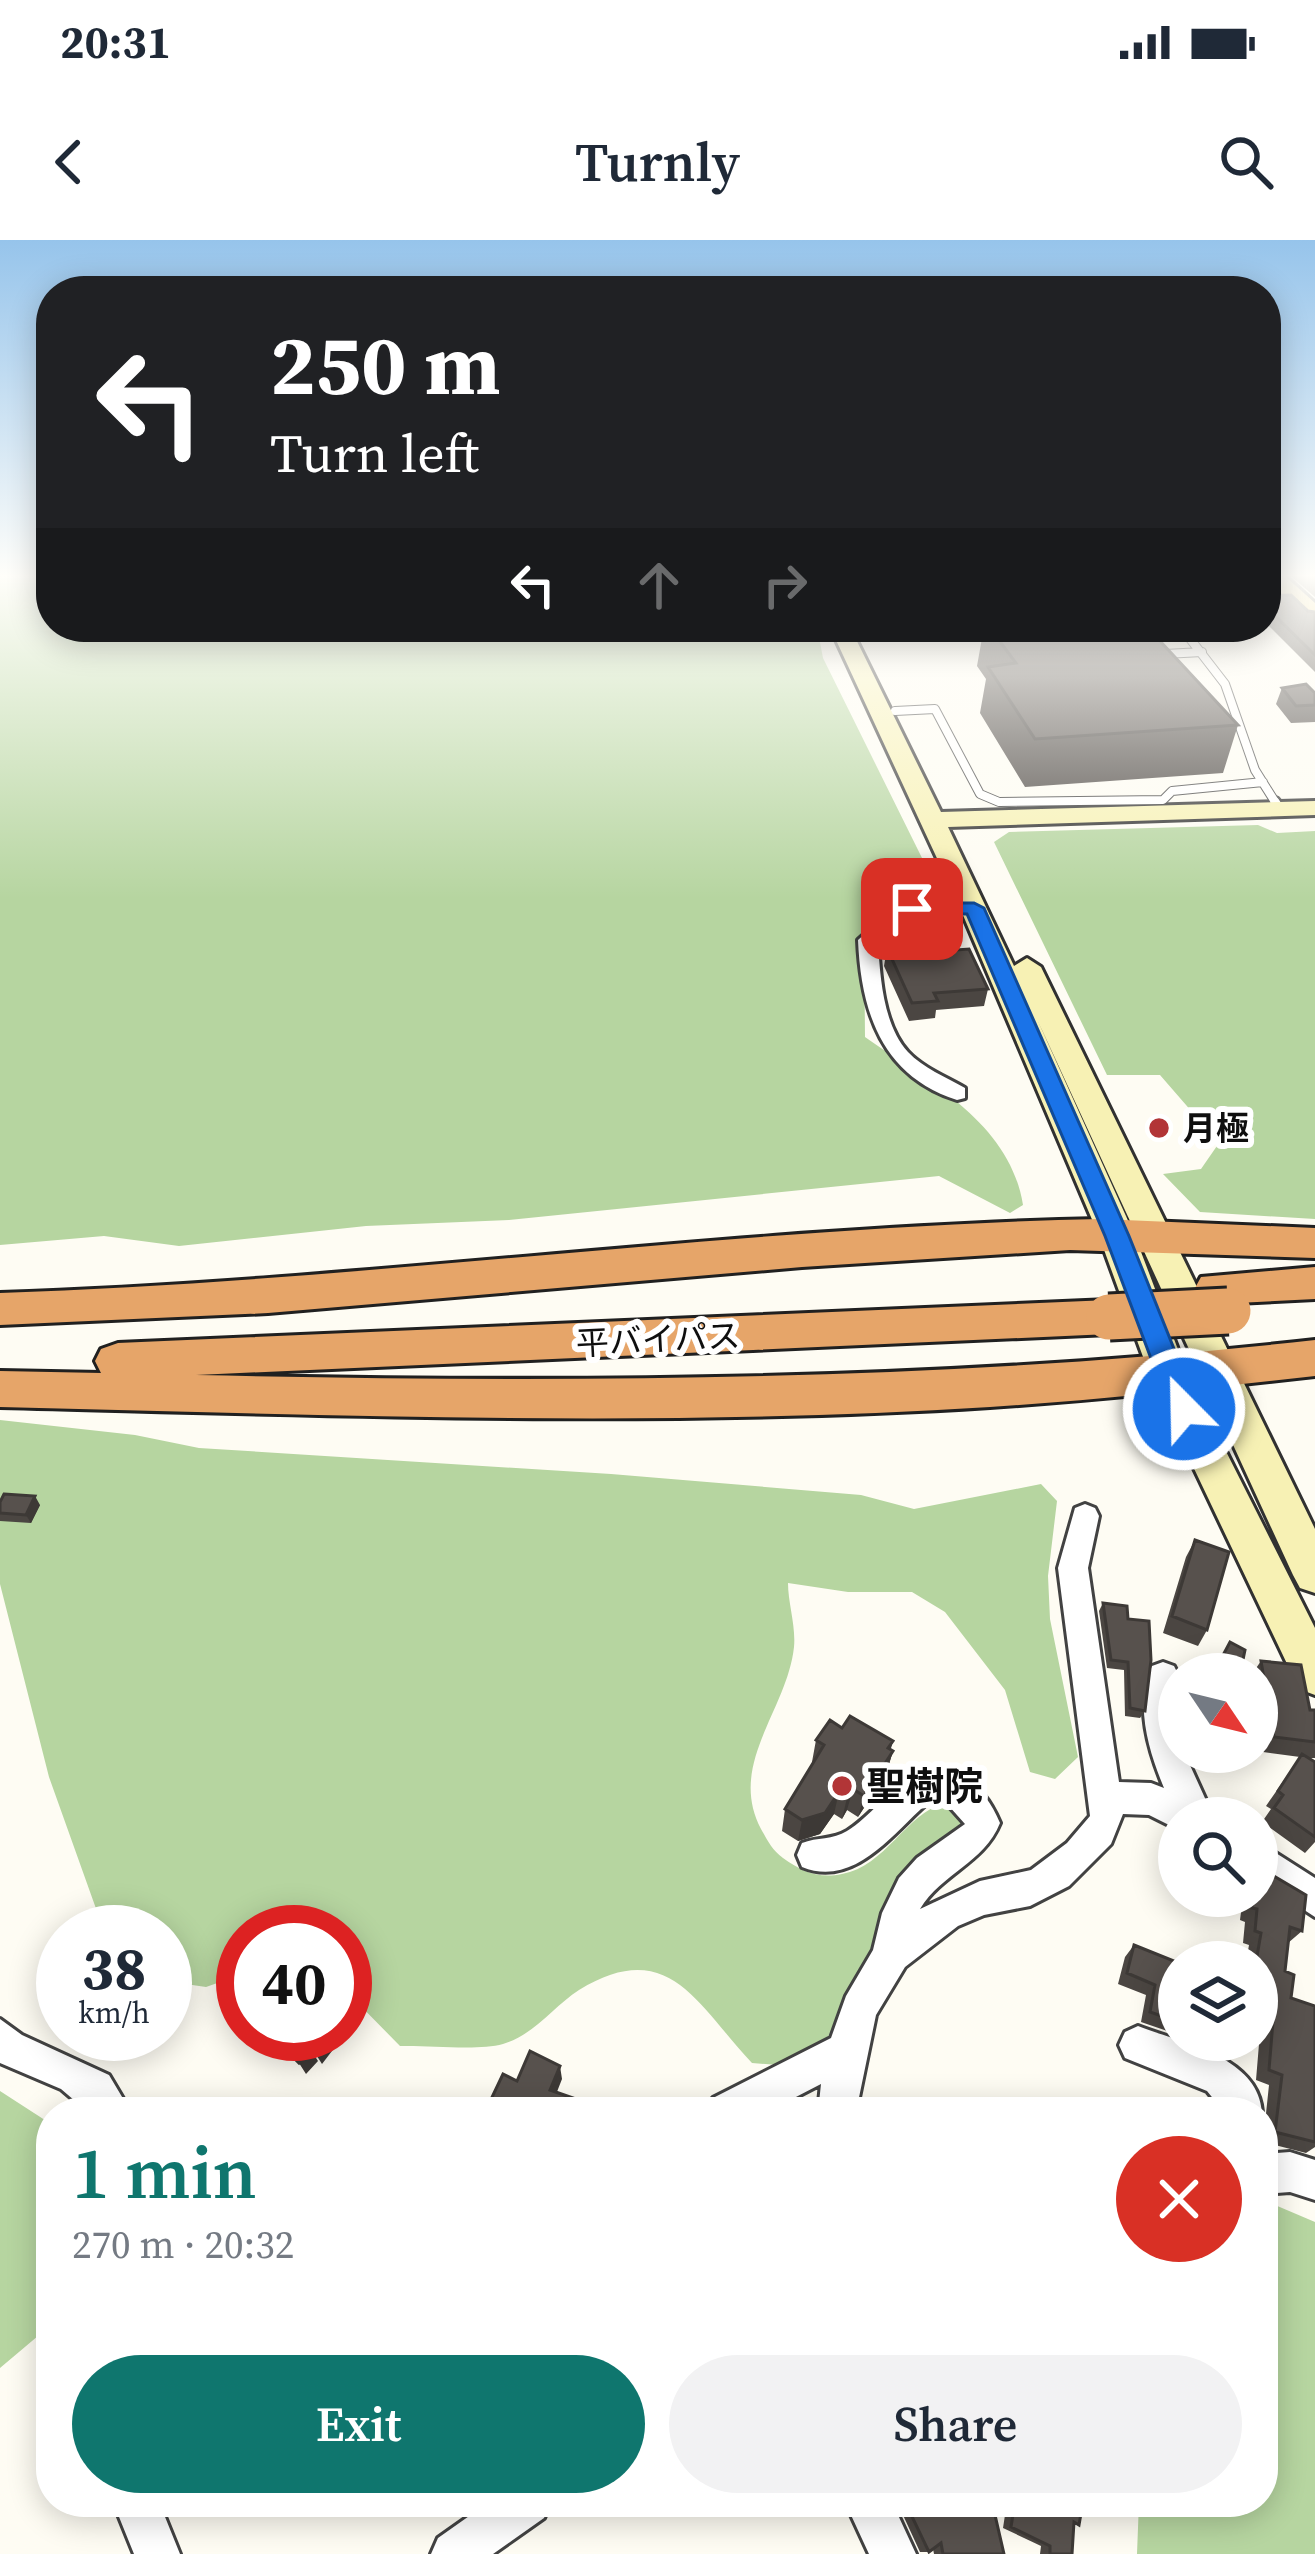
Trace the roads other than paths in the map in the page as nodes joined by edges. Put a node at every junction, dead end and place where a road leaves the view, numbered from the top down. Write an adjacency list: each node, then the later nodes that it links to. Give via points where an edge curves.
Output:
1 (871, 684): 10 (street)
2 (881, 684): 6 (street)
3 (1226, 684): 5 (lane)
4 (1222, 708): 5 (lane)
5 (1234, 709): 7 (lane)
6 (895, 711): 7 (lane, via 935,709 980,794 999,802 1163,800 1172,791); 10 (street)
7 (1263, 782): 9 (lane)
8 (1315, 808): 9 (street)
9 (1280, 810): 10 (street)
10 (944, 819): 11 (street); 13 (street)
11 (974, 908): 12 (street, via 904,909 868,940 868,970 892,1044); 13 (street)
12 (957, 1093)
13 (1138, 1236): 14 (highway); 19 (highway, via 923,1243 271,1297); 23 (street); 24 (street)
14 (1315, 1243)
15 (1315, 1283): 16 (highway, 平バイパス)
16 (1222, 1299): 17 (highway, 平バイパス, bridge); 18 (highway, 平バイパス)
17 (1103, 1305): 20 (highway, 平バイパス); 22 (highway, 平バイパス, via 318,1354)
18 (1315, 1306)
19 (0, 1309)
20 (0, 1332)
21 (1315, 1358): 23 (highway)
22 (0, 1363)
23 (1221, 1370): 24 (highway); 27 (street)
24 (1169, 1376): 25 (highway, via 624,1402); 28 (street)
25 (0, 1389)
26 (1085, 1516): 29 (street, via 1073,1568)
27 (1315, 1575)
28 (1315, 1675)
29 (1107, 1798): 30 (street); 34 (street, via 1107,1820 1064,1868 925,1924)
30 (1158, 1801)
31 (814, 1855): 34 (street, via 862,1844 925,1784 950,1787 974,1808 983,1823 979,1836 918,1880 901,1907)
32 (1278, 1873): 33 (street)
33 (1315, 1899)
34 (891, 1953): 37 (street, via 872,1980)
35 (0, 2038): 38 (street)
36 (1138, 2045): 41 (street, via 1220,2077)
37 (847, 2050): 39 (street); 40 (street)
38 (100, 2097)
39 (756, 2097)
40 (839, 2097)
41 (1238, 2097)
42 (1278, 2173): 43 (street)
43 (1315, 2180)
44 (142, 2517): 47 (street)
45 (507, 2517): 48 (street)
46 (875, 2517): 49 (street)
47 (157, 2554)
48 (454, 2554)
49 (893, 2554)

